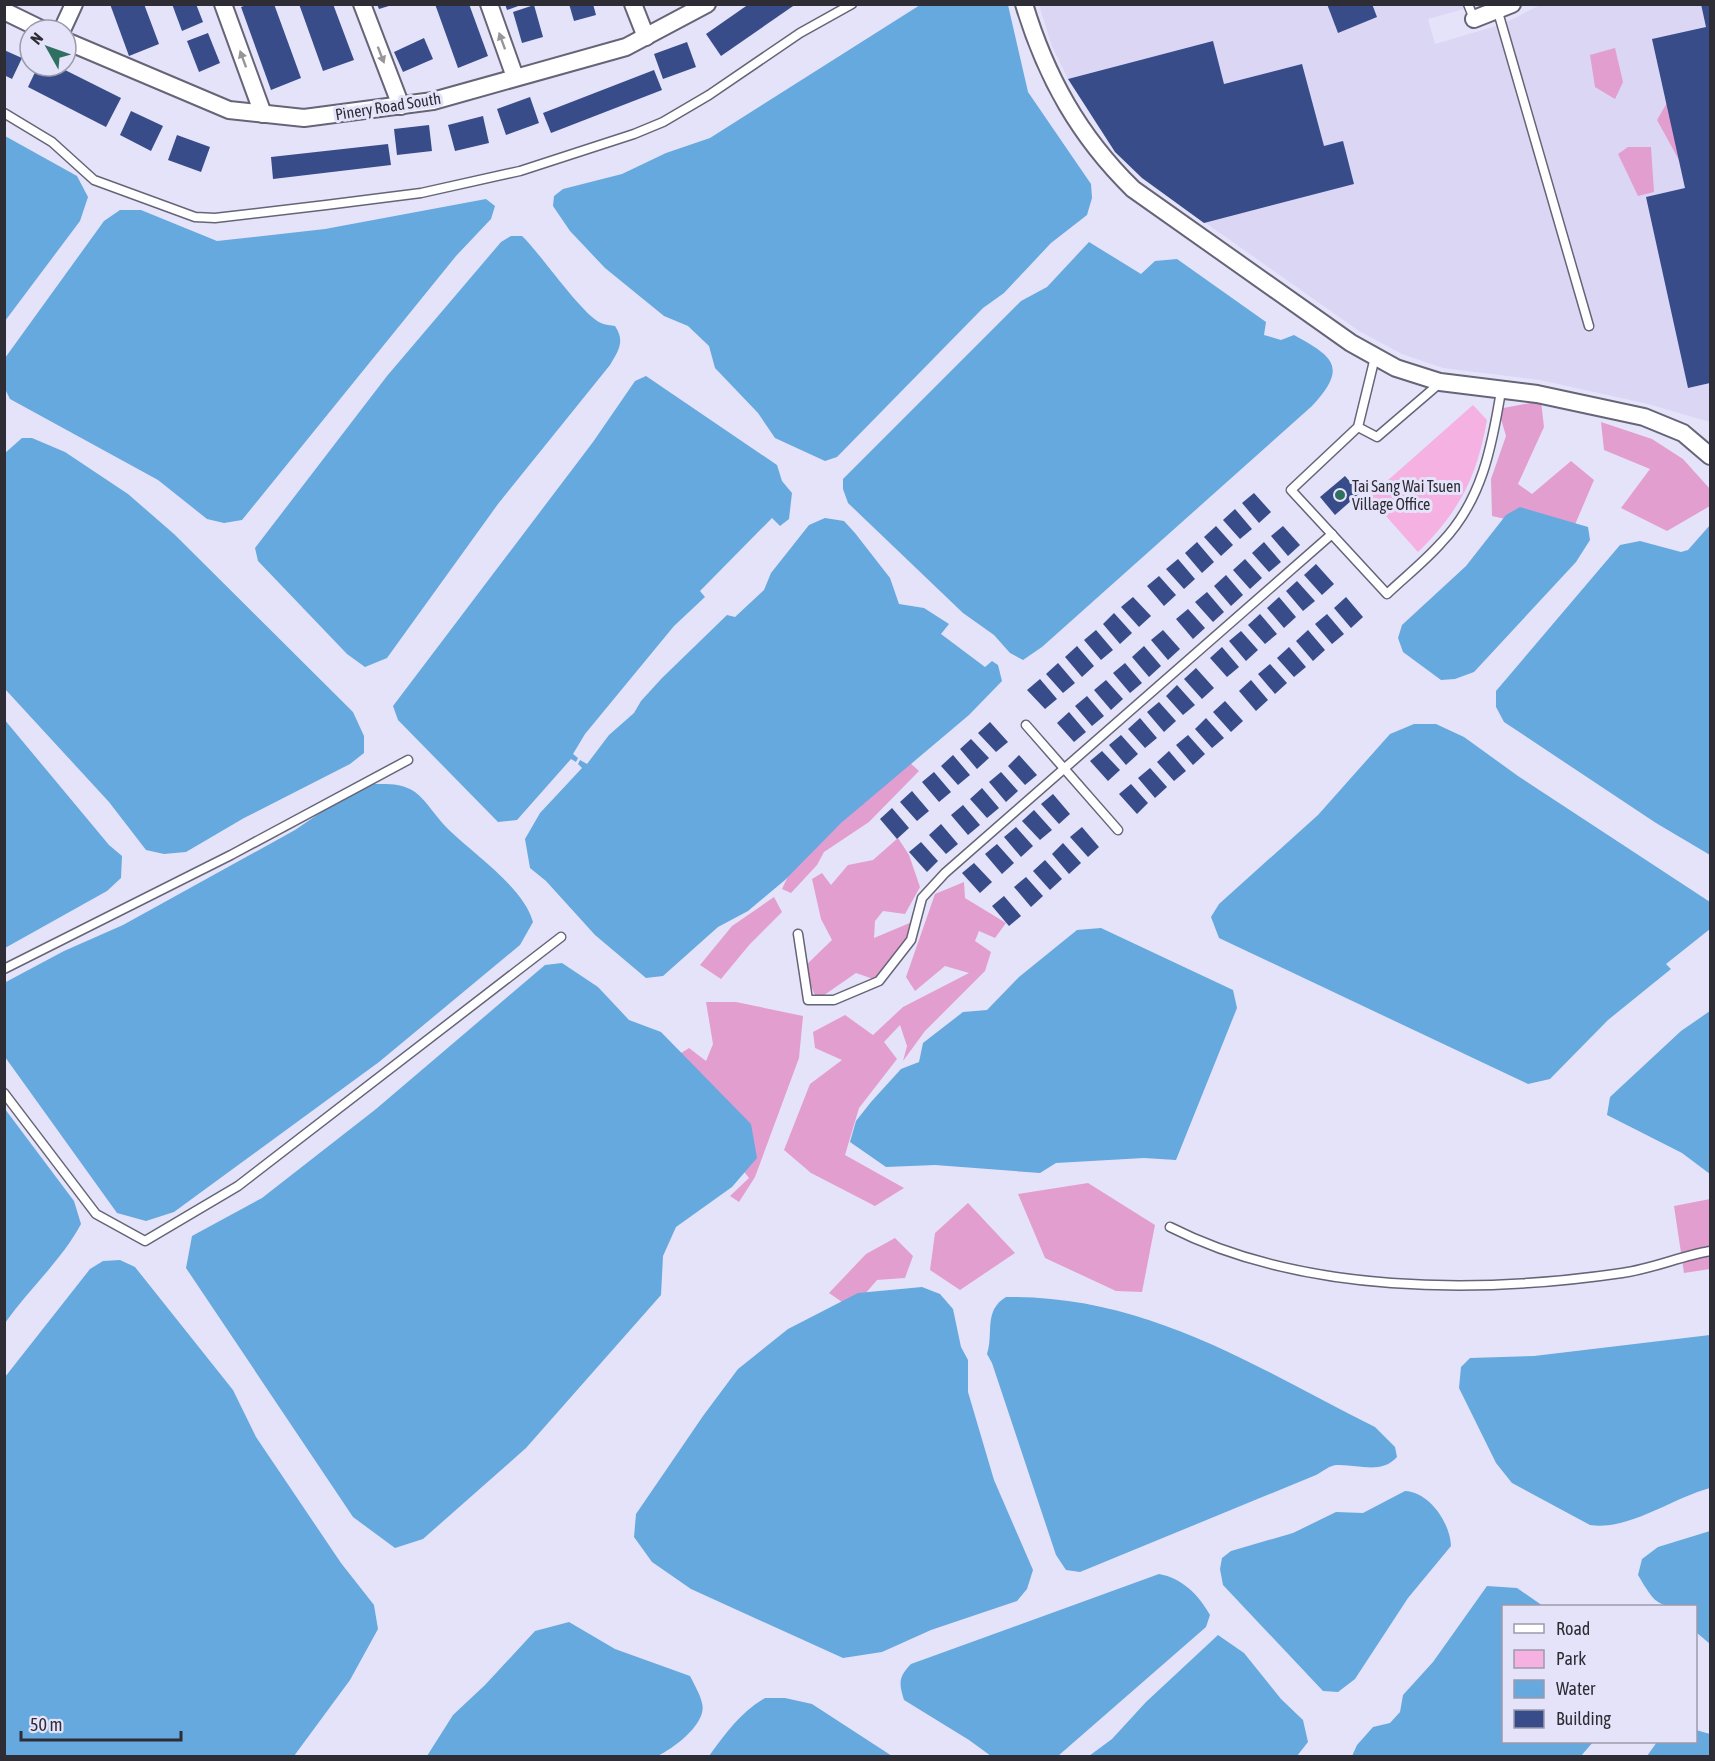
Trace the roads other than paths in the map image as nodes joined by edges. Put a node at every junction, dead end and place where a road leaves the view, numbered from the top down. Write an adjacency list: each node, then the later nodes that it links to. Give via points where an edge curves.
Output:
1 (74, 4): 13 (street)
2 (223, 4): 19 (street, one-way to 2)
3 (362, 4): 17 (street, one-way to 17)
4 (489, 4): 16 (street, one-way to 4)
5 (633, 4): 14 (street)
6 (707, 4): 14 (street, Pinery Road South)
7 (852, 4): 18 (lane, via 800,33 709,95 634,134 520,171 421,193 338,204 195,217 94,180 52,142)
8 (1024, 4): 21 (street, via 1038,51 1059,93 1104,160 1133,189)
9 (1505, 8): 11 (street); 20 (lane)
10 (4, 11): 12 (street)
11 (1471, 12)
12 (18, 18)
13 (68, 18)
14 (646, 37): 16 (street, Pinery Road South)
15 (78, 46): 19 (street, Pinery Road South, via 229,110)
16 (516, 77): 17 (street, Pinery Road South)
17 (401, 106): 19 (street, Pinery Road South, via 304,118)
18 (4, 113)
19 (263, 114)
20 (1589, 326)
21 (1375, 357): 22 (street); 24 (lane)
22 (1440, 382): 23 (street); 24 (lane, via 1377,437)
23 (1501, 391): 25 (street, via 1537,394 1644,417 1683,433); 26 (lane, via 1491,452 1463,515 1442,543 1387,594)
24 (1358, 427): 26 (lane, via 1291,490)
25 (1710, 456)
26 (1332, 534): 29 (lane)
27 (1026, 725): 29 (lane)
28 (408, 760): 33 (lane, via 231,855)
29 (1064, 769): 30 (lane); 31 (lane, via 945,873 922,898 911,940 879,981 834,1000 808,1000)
30 (1118, 830)
31 (798, 934)
32 (561, 937): 34 (lane, via 238,1186 146,1241 96,1214)
33 (4, 969)
34 (4, 1093)
35 (1170, 1227): 36 (lane, via 1234,1254 1320,1275 1433,1284 1537,1282 1624,1273)
36 (1710, 1251)

